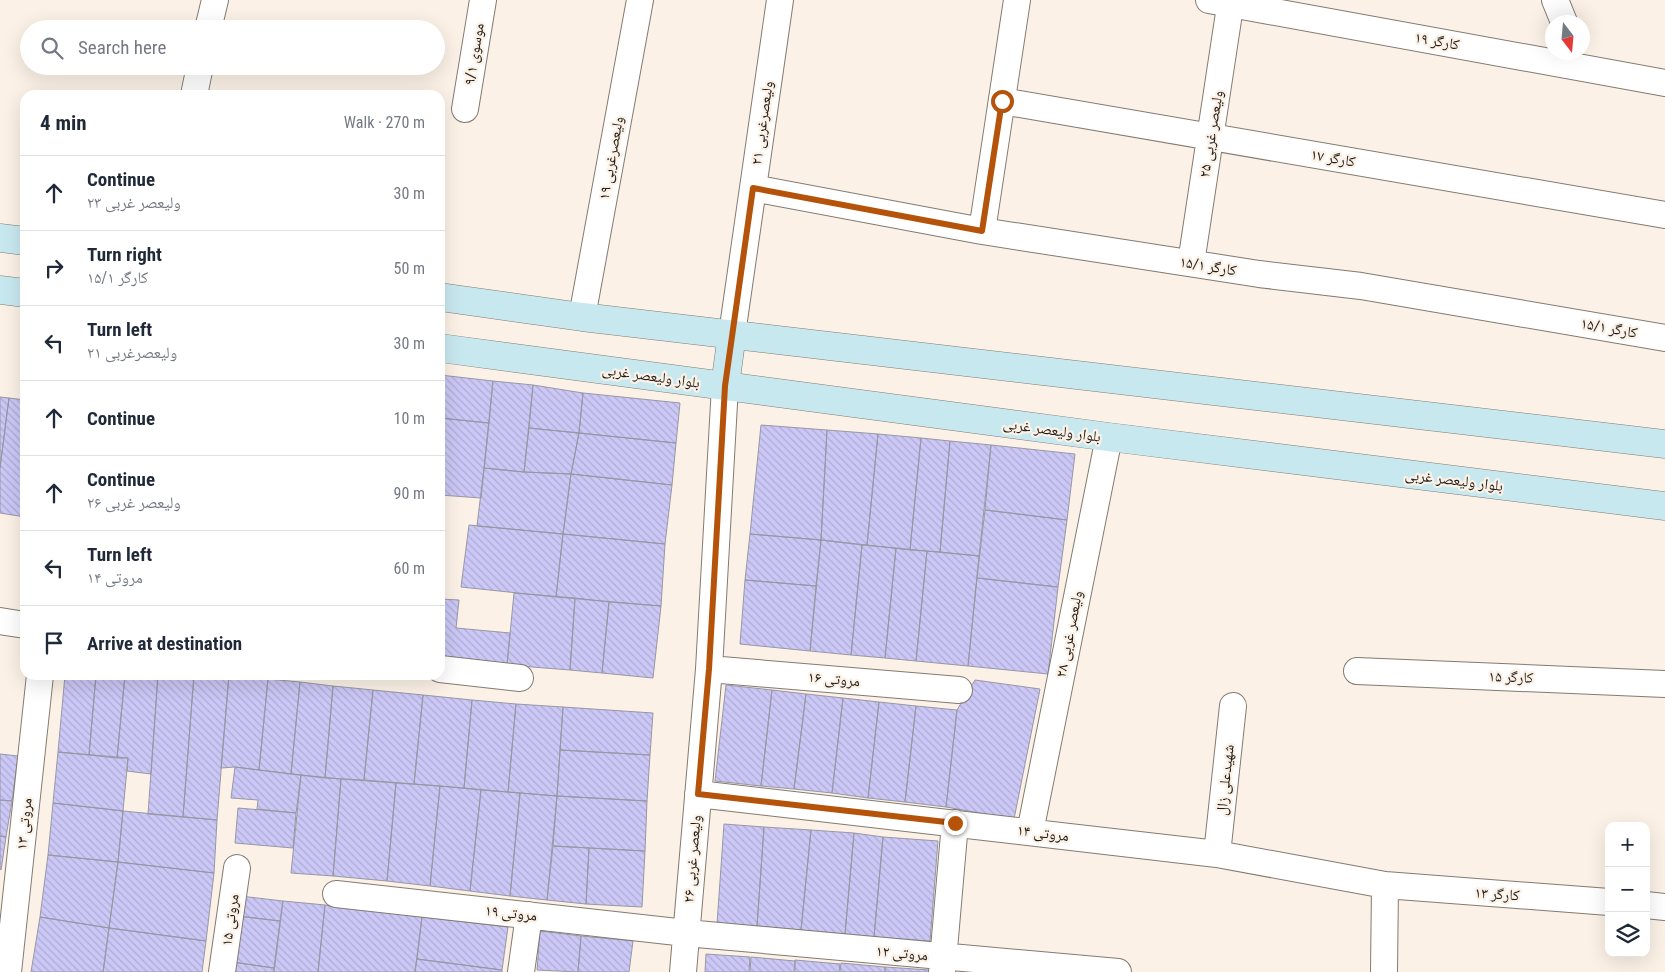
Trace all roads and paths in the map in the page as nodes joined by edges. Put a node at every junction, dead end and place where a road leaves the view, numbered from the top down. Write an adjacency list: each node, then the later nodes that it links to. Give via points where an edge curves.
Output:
1 (214, 0): 9 (street)
2 (483, 0): 16 (street, موسوی ۹/۱)
3 (640, 0): 27 (street, ولیعصرغربی ۱۹)
4 (780, 0): 18 (street, ولیعصرغربی ۲۱)
5 (1017, 0): 15 (street)
6 (1555, 0): 8 (street)
7 (1223, 1): 10 (street, کارگر ۱۹); 17 (street, ولیعصر غربی ۲۵)
8 (1561, 15)
9 (210, 20)
10 (1545, 54)
11 (1583, 60): 13 (street, کارگر ۱۹)
12 (198, 75): 14 (street)
13 (1665, 82)
14 (195, 90)
15 (1002, 101): 17 (street, کارگر ۱۷); 20 (street)
16 (466, 109)
17 (1210, 137): 19 (street, کارگر ۱۷); 23 (street, ولیعصر غربی ۲۵)
18 (753, 188): 20 (street, کارگر ۱۵/۱); 28 (street, ولیعصرغربی ۲۱)
19 (1665, 215)
20 (982, 231): 23 (street, کارگر ۱۵/۱)
21 (0, 238): 22 (street)
22 (20, 240)
23 (1191, 264): 29 (street, کارگر ۱۵/۱, via 1361,286)
24 (0, 290): 25 (street)
25 (20, 293)
26 (445, 298): 27 (street)
27 (582, 317): 28 (street)
28 (732, 334): 31 (street); 33 (street)
29 (1665, 338)
30 (445, 349): 31 (street, بلوار ولیعصر غربی)
31 (725, 386): 32 (street, بلوار ولیعصر غربی); 37 (street, ولیعصر غربی ۲۶)
32 (1109, 437): 34 (street, بلوار ولیعصر غربی); 47 (street, ولیعصر غربی ۲۸)
33 (1665, 444)
34 (1665, 506)
35 (0, 621): 36 (street)
36 (20, 623)
37 (709, 669): 43 (street, مروتی ۱۶); 45 (street, ولیعصر غربی ۲۶)
38 (445, 670): 40 (street)
39 (1357, 671): 42 (street, کارگر ۱۵)
40 (520, 678)
41 (39, 680): 58 (street, مروتی ۱۳)
42 (1665, 684)
43 (959, 690)
44 (1233, 706): 48 (street, شهیدعلی زال)
45 (698, 794): 46 (street, مروتی ۱۴); 56 (street, ولیعصر غربی ۲۶)
46 (955, 823): 47 (street, مروتی ۱۴); 57 (street)
47 (1030, 832): 48 (street, مروتی ۱۴)
48 (1217, 854): 50 (street, مروتی ۱۴)
49 (237, 868): 59 (street, مروتی ۱۵)
50 (1385, 885): 52 (street, کارگر ۱۳); 63 (street)
51 (336, 894): 55 (street, مروتی ۱۹)
52 (1605, 902)
53 (1650, 905): 54 (street)
54 (1665, 906)
55 (529, 915): 56 (street, مروتی ۱۹); 60 (street)
56 (686, 933): 57 (street, مروتی ۱۲); 61 (street, ولیعصر غربی ۲۶)
57 (943, 964): 62 (street, مروتی ۱۲)
58 (8, 972)
59 (222, 972)
60 (521, 972)
61 (683, 972)
62 (1118, 972)
63 (1384, 972)

